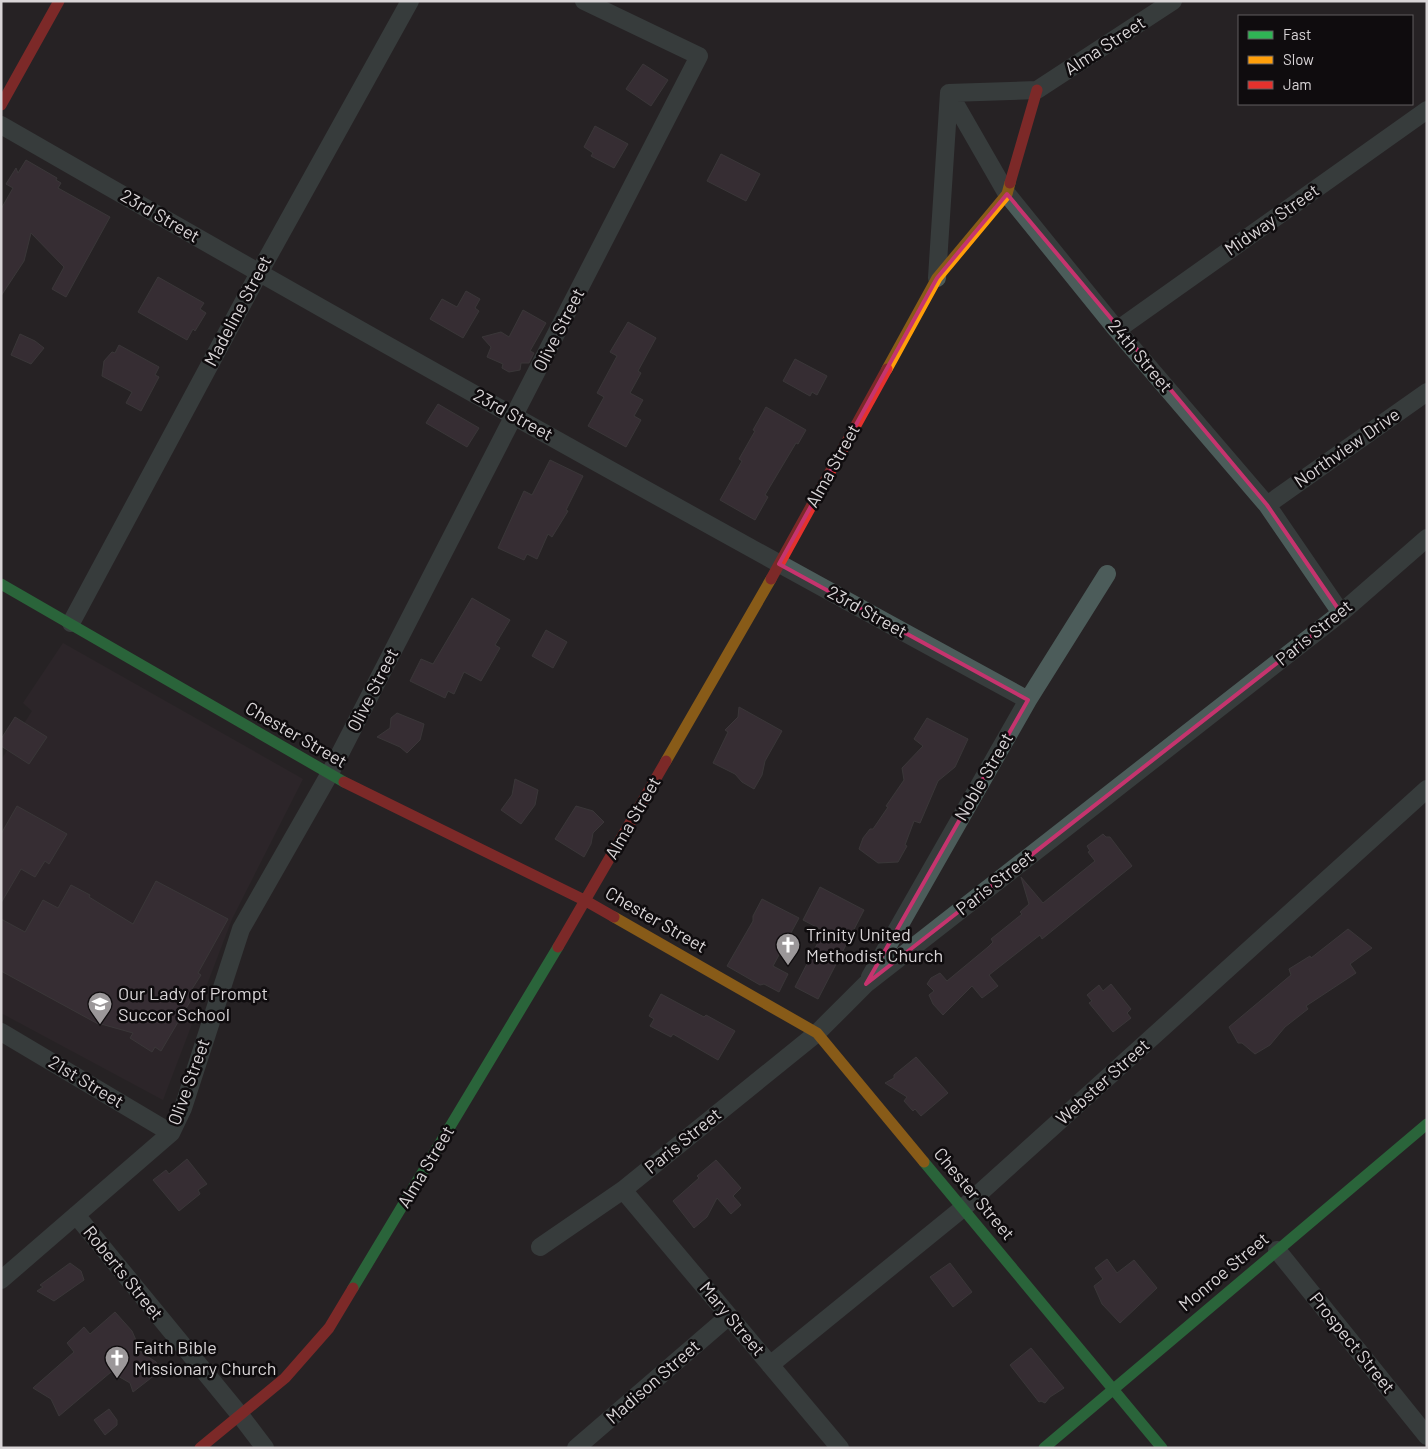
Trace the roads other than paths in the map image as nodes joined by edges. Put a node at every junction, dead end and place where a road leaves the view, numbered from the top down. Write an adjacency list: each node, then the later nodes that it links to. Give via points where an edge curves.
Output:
1 (59, 1): 7 (street)
2 (410, 1): 11 (street, Madeline Street)
3 (584, 1): 15 (street, Olive Street, via 699,56)
4 (1173, 1): 5 (street, Alma Street)
5 (1037, 90): 6 (street); 10 (street, Alma Street)
6 (949, 93): 10 (street, 24th Street); 12 (street, Alma Street)
7 (1, 104)
8 (1427, 110): 13 (street, Midway Street)
9 (1, 125): 11 (street, 23rd Street)
10 (1007, 194): 12 (street, Alma Street); 13 (street, 24th Street)
11 (258, 273): 15 (street, 23rd Street); 22 (street, Madeline Street)
12 (937, 278): 18 (street, Alma Street)
13 (1118, 330): 16 (street, 24th Street)
14 (1427, 392): 16 (street, Northview Drive)
15 (515, 416): 18 (street, 23rd Street); 24 (street, Olive Street)
16 (1267, 505): 21 (street, 24th Street)
17 (1427, 538): 21 (street, Paris Street)
18 (779, 564): 23 (street, 23rd Street); 26 (street, Alma Street)
19 (1107, 574): 23 (street, Noble Street)
20 (1, 584): 22 (street, Chester Street)
21 (1341, 613): 27 (street, Paris Street)
22 (71, 623): 24 (street, Chester Street)
23 (1028, 700): 27 (street, Noble Street)
24 (330, 775): 26 (street, Chester Street); 31 (street, Olive Street, via 241,929 183,1108)
25 (1427, 789): 33 (street, Webster Street)
26 (586, 901): 29 (street, Chester Street); 41 (street, Alma Street, via 329,1328 285,1378)
27 (866, 984): 29 (street, Paris Street)
28 (1, 1032): 31 (street, 21st Street)
29 (817, 1033): 32 (street, Paris Street); 33 (street, Chester Street)
30 (1427, 1124): 36 (street, Monroe Street)
31 (171, 1133): 34 (street, Olive Street)
32 (623, 1190): 35 (street, Paris Street); 38 (street, Mary Street)
33 (963, 1208): 39 (street, Webster Street); 40 (street, Chester Street)
34 (76, 1215): 37 (street, Olive Street); 41 (street, Roberts Street)
35 (540, 1247)
36 (1278, 1250): 40 (street, Monroe Street); 42 (street, Prospect Street)
37 (1, 1280)
38 (729, 1316): 39 (street, Mary Street); 45 (street, Madison Street)
39 (770, 1365): 46 (street, Mary Street)
40 (1114, 1389): 47 (street, Monroe Street); 48 (street, Chester Street)
41 (240, 1415): 43 (street, Alma Street); 44 (street, Roberts Street)
42 (1427, 1436)
43 (200, 1448)
44 (265, 1448)
45 (576, 1448)
46 (840, 1448)
47 (1044, 1448)
48 (1162, 1448)

